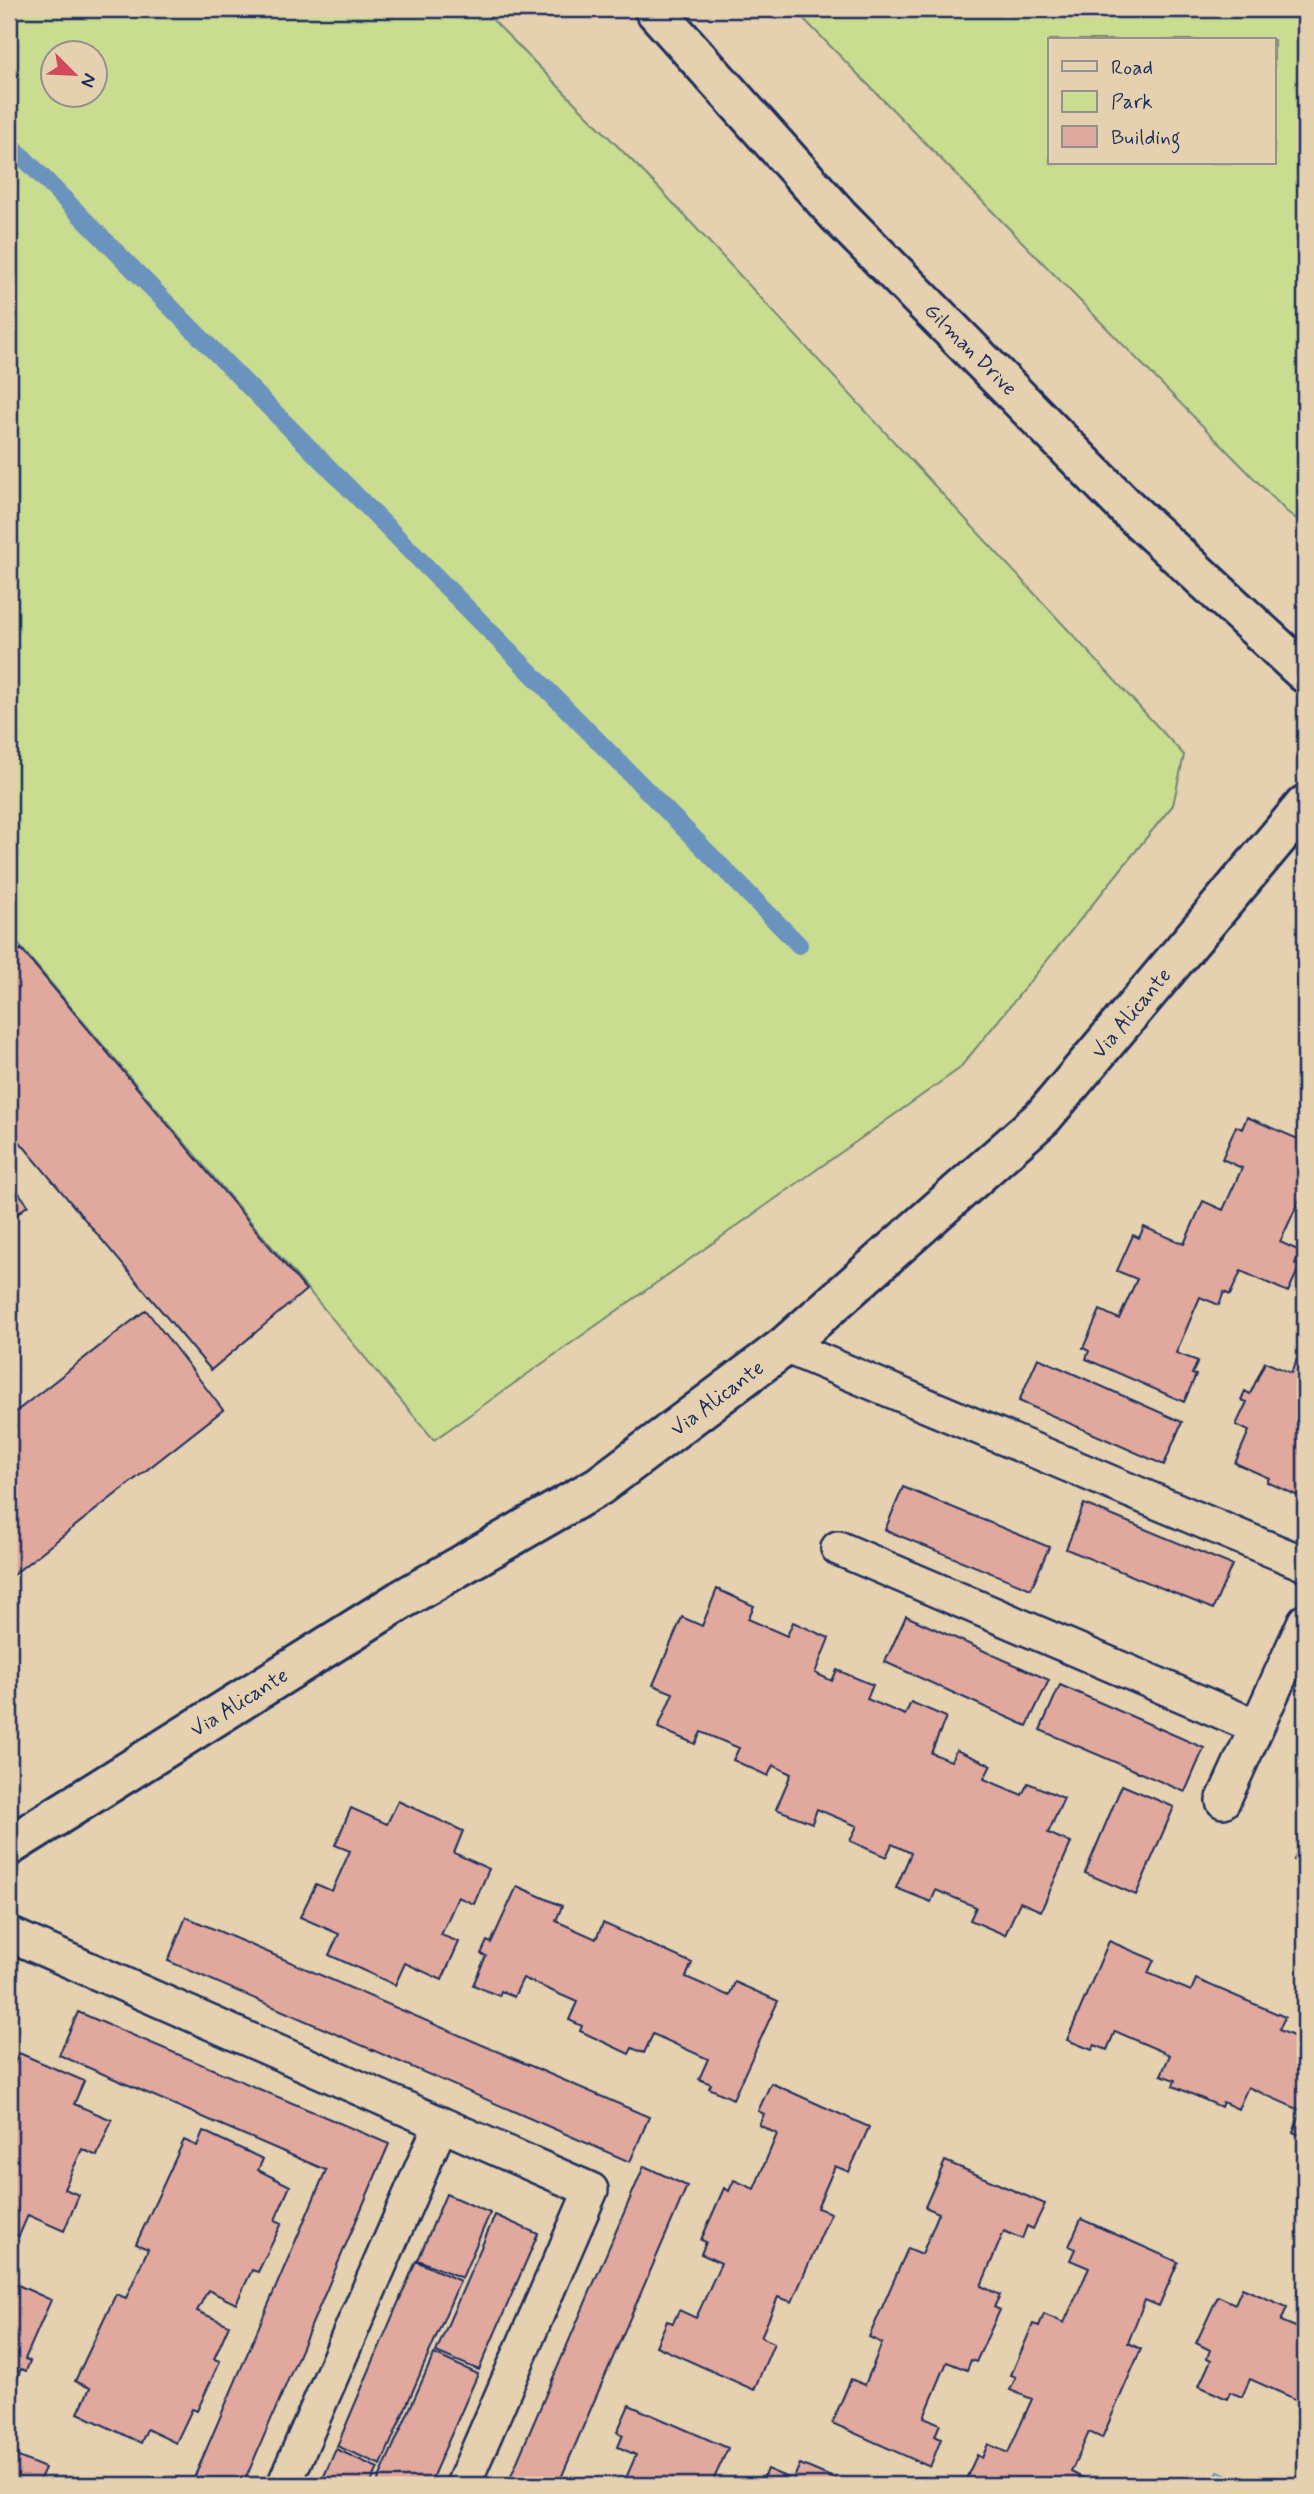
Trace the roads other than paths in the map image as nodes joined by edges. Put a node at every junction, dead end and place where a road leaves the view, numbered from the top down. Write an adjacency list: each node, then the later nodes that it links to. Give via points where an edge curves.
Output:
1 (654, 9): 2 (street, Gilman Drive, via 838,215 1127,508)
2 (1305, 673)
3 (1305, 805): 4 (street, Via Alicante, via 1043,1117)
4 (785, 1346): 6 (lane); 10 (street, Via Alicante, via 599,1486 401,1600)
5 (838, 1548): 8 (lane)
6 (1305, 1564)
7 (1305, 1621): 8 (lane)
8 (1255, 1726): 9 (lane)
9 (1223, 1801)
10 (9, 1846)
11 (9, 1934): 12 (lane)
12 (441, 2124): 13 (lane); 14 (lane, via 591,2190)
13 (284, 2485)
14 (463, 2485)

